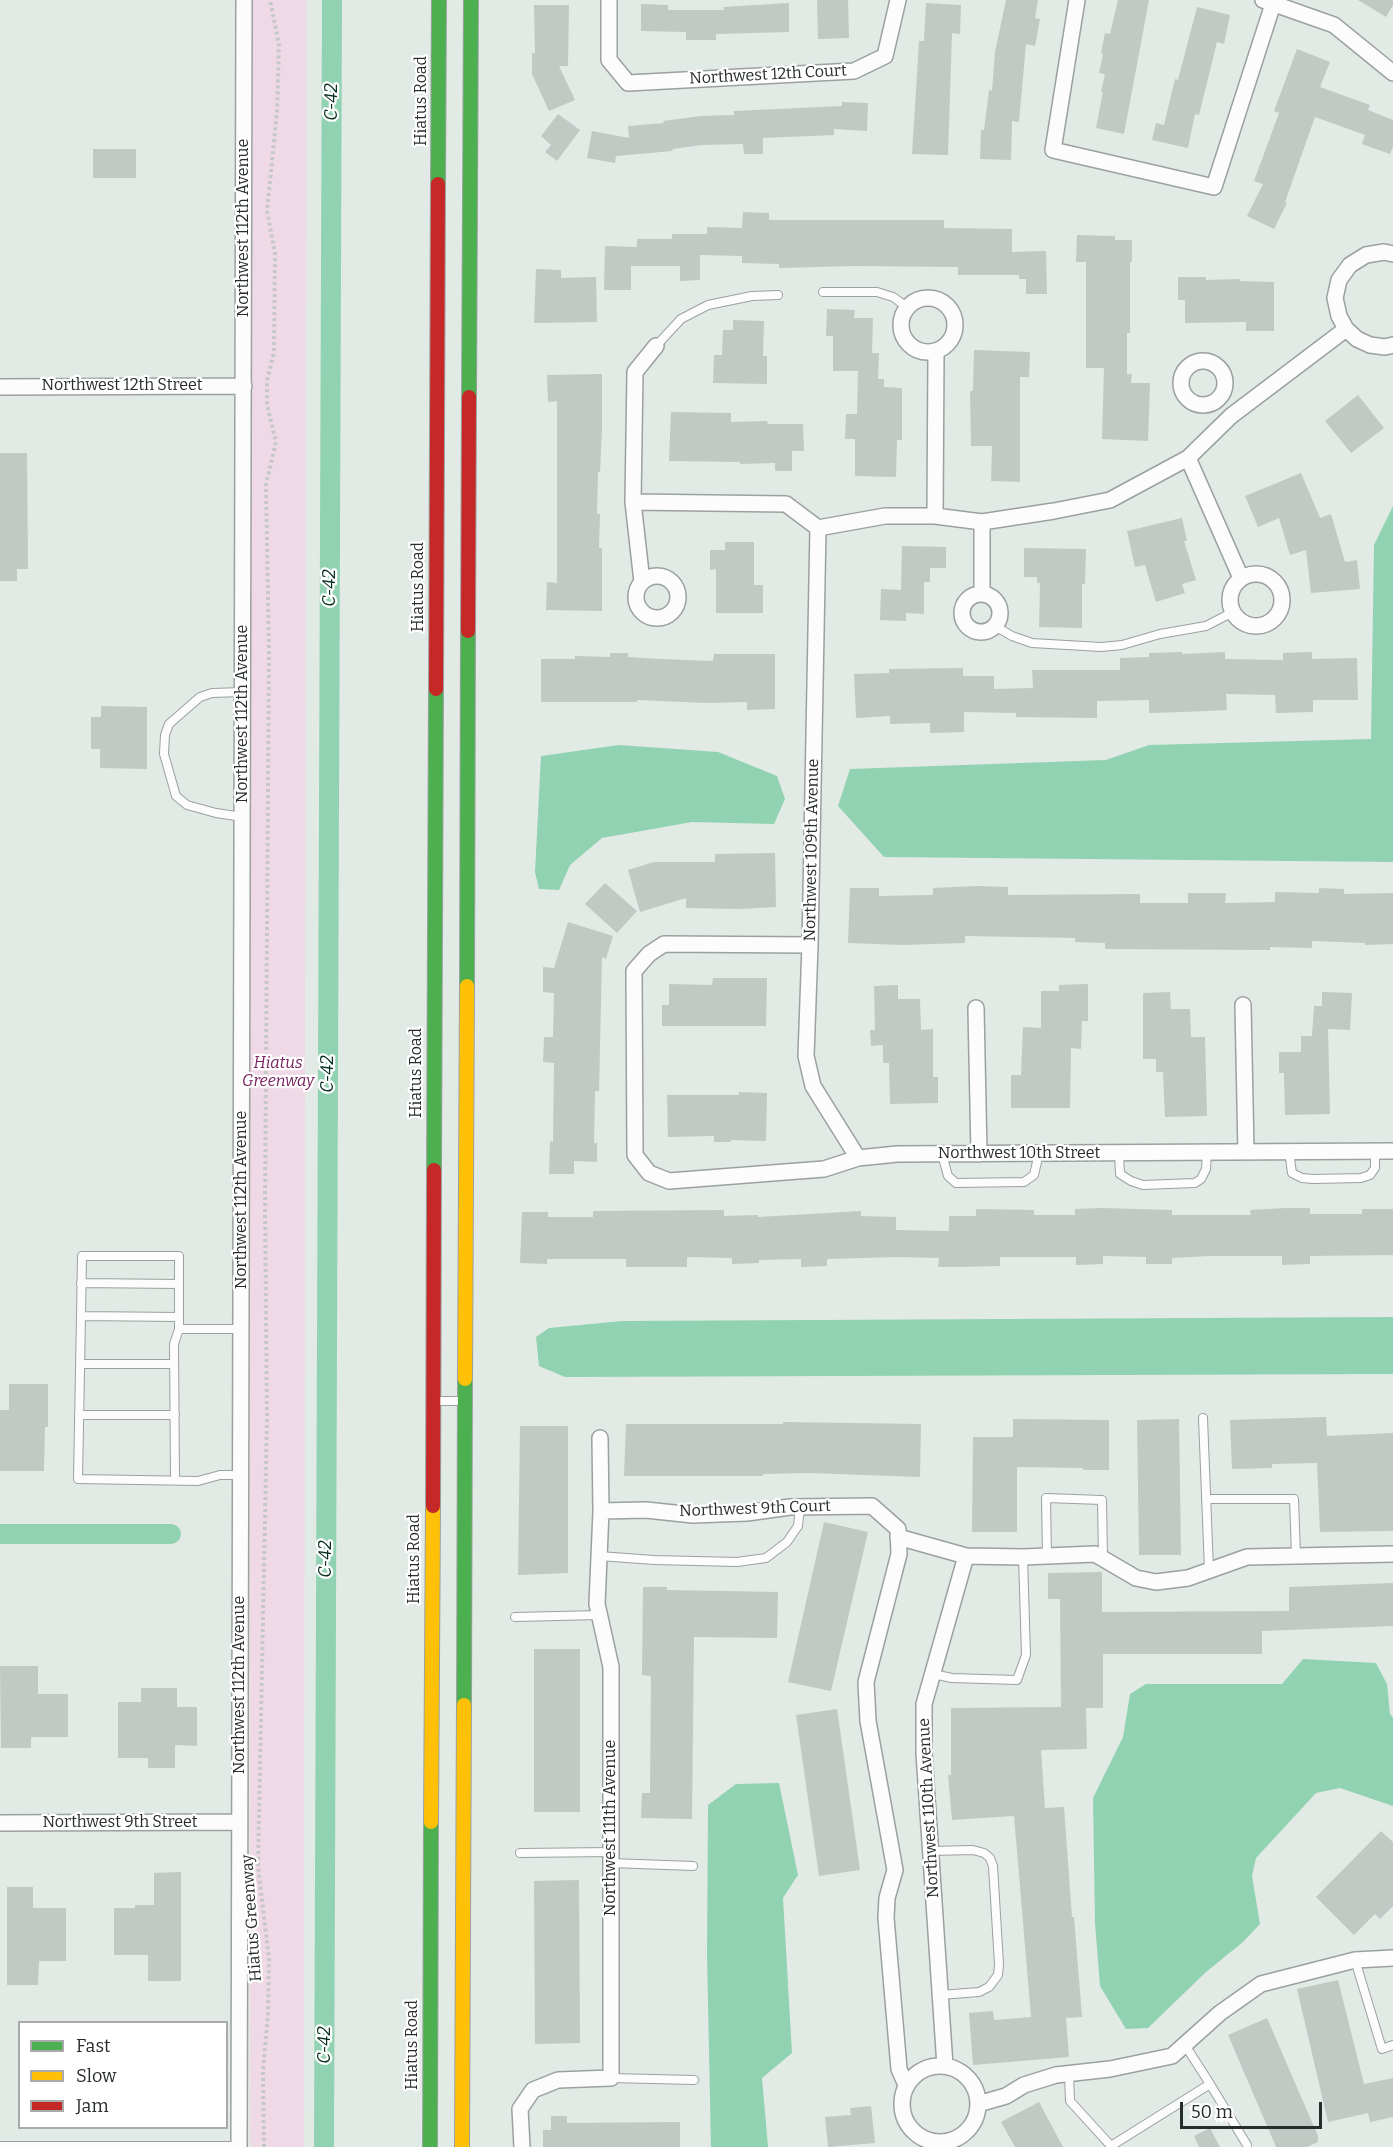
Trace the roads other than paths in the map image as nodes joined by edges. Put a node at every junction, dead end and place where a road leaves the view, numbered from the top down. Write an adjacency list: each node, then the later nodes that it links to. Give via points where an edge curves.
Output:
1 (244, 0): 17 (street, Northwest 112th Avenue)
2 (439, 0): 54 (main road, Hiatus Road)
3 (471, 0): 55 (main road)
4 (609, 0): 5 (street, Northwest 12th Court, via 609,60 627,83 854,71 885,56)
5 (898, 0)
6 (1077, 0): 7 (street, via 1053,150 1214,187)
7 (1268, 2): 8 (street, via 1334,25)
8 (1393, 73)
9 (1393, 254): 13 (street, via 1366,255 1350,265 1339,280 1335,298 1338,316)
10 (823, 292): 12 (lane, via 877,292)
11 (778, 295): 15 (lane, via 752,296 691,312)
12 (907, 307): 16 (street, via 900,323 904,339 918,351); 16 (street, via 923,298 933,298 942,301 954,314 956,324 951,341)
13 (1346, 329): 14 (street, via 1370,345); 20 (street)
14 (1393, 345)
15 (656, 346): 22 (street, via 635,372)
16 (936, 351): 23 (street)
17 (244, 386): 18 (street, Northwest 12th Street); 31 (street, Northwest 112th Avenue)
18 (0, 387)
19 (1217, 400): 20 (street)
20 (1231, 416): 21 (street)
21 (1188, 459): 24 (street, via 1110,500); 26 (street)
22 (633, 502): 25 (street, via 786,504); 27 (street)
23 (935, 516): 24 (street); 25 (street, via 885,516)
24 (982, 522): 28 (street)
25 (818, 528): 33 (street, Northwest 109th Avenue)
26 (1241, 578): 29 (street, via 1230,599); 29 (street, via 1253,574 1276,583 1281,606 1265,624 1252,626)
27 (642, 582)
28 (982, 593): 30 (street, via 999,603 1001,615); 30 (street, via 967,599 962,618 976,632)
29 (1233, 612): 30 (lane, via 1206,626 1101,647 1032,644)
30 (995, 626)
31 (243, 692): 32 (street, Northwest 112th Avenue); 32 (lane, via 200,697 169,724 164,754 176,796 187,805)
32 (243, 817): 51 (street, Northwest 112th Avenue)
33 (810, 945): 45 (street, Northwest 109th Avenue, via 806,1056 813,1086); 45 (street, Northwest 10th Street, via 664,944 634,971 635,1155 649,1173 669,1181 824,1169)
34 (1243, 1005): 39 (street)
35 (976, 1008): 44 (street)
36 (1375, 1151): 37 (street, Northwest 10th Street); 40 (street, Northwest 10th Street); 40 (lane, via 1375,1168 1370,1175 1313,1179 1292,1173)
37 (1393, 1151)
38 (1207, 1152): 39 (street, Northwest 10th Street); 42 (street, Northwest 10th Street); 42 (lane, via 1206,1169 1195,1183 1143,1185 1120,1174)
39 (1246, 1152): 40 (street, Northwest 10th Street)
40 (1289, 1152)
41 (1039, 1153): 42 (street, Northwest 10th Street); 43 (lane, via 1034,1175 1024,1182 956,1183 948,1176); 44 (street, Northwest 10th Street)
42 (1119, 1153)
43 (942, 1154): 44 (street, Northwest 10th Street); 45 (street, Northwest 10th Street)
44 (979, 1154)
45 (858, 1158)
46 (81, 1283): 47 (lane); 47 (lane, via 82,1256 179,1256); 48 (lane)
47 (179, 1284): 49 (lane)
48 (81, 1316): 49 (lane); 52 (lane)
49 (179, 1317): 50 (lane)
50 (179, 1329): 51 (lane); 53 (lane)
51 (242, 1329): 60 (street, Northwest 112th Avenue)
52 (80, 1364): 53 (lane); 56 (lane)
53 (174, 1364): 57 (lane)
54 (432, 1401): 55 (lane); 99 (main road, Hiatus Road)
55 (465, 1401): 100 (main road)
56 (79, 1415): 57 (lane); 61 (lane, via 78,1479)
57 (175, 1415): 61 (lane)
58 (1203, 1418): 62 (lane)
59 (600, 1438): 64 (street, Northwest 111th Avenue)
60 (241, 1475): 61 (lane); 77 (street, Northwest 112th Avenue)
61 (176, 1480)
62 (1206, 1499): 70 (lane, via 1294,1499); 73 (lane)
63 (800, 1507): 64 (street, Northwest 9th Court, via 693,1515); 65 (street, Northwest 9th Court, via 872,1506 898,1529); 67 (lane, via 798,1526 787,1542 765,1558 736,1562)
64 (601, 1511): 67 (street, Northwest 111th Avenue)
65 (898, 1537): 68 (street); 93 (street, via 899,1554 866,1682 868,1721 895,1870 886,1918 899,2069)
66 (1393, 1554): 70 (street)
67 (599, 1556): 74 (street, Northwest 111th Avenue)
68 (966, 1556): 71 (street); 76 (street, Northwest 110th Avenue)
69 (1047, 1556): 71 (street); 72 (street, via 1095,1554); 72 (lane, via 1046,1498 1102,1500)
70 (1296, 1556): 73 (street, via 1246,1557)
71 (1023, 1557): 76 (lane, via 1026,1655 1017,1680)
72 (1103, 1558): 73 (street, via 1136,1578 1156,1581 1188,1578)
73 (1209, 1570)
74 (600, 1616): 75 (lane); 81 (street, Northwest 111th Avenue, via 611,1667)
75 (515, 1617)
76 (933, 1674): 79 (street, Northwest 110th Avenue, via 924,1704)
77 (239, 1822): 78 (street, Northwest 9th Street); 98 (street, Northwest 112th Avenue)
78 (0, 1823)
79 (931, 1851): 85 (street, Northwest 110th Avenue); 85 (lane, via 973,1850 984,1853 993,1866 998,1975 979,1992)
80 (520, 1853): 81 (lane)
81 (611, 1858): 82 (lane); 90 (street, Northwest 111th Avenue)
82 (693, 1866)
83 (1393, 1958): 84 (street)
84 (1355, 1960): 86 (street, via 1261,1984); 87 (lane, via 1382,2049)
85 (940, 1995): 88 (street, Northwest 110th Avenue)
86 (1185, 2044): 89 (street, via 1172,2056); 92 (lane)
87 (1393, 2045)
88 (945, 2066): 93 (street, via 923,2070); 94 (street, via 969,2079)
89 (1069, 2073): 92 (lane, via 1070,2101 1111,2146); 94 (street, via 1037,2080 1006,2096)
90 (611, 2078): 91 (lane); 101 (street, via 558,2080 533,2091 520,2109)
91 (694, 2080)
92 (1210, 2084): 96 (lane)
93 (906, 2085): 95 (street, via 901,2108)
94 (978, 2104): 95 (street, via 972,2126 954,2140 930,2141)
95 (911, 2129): 102 (street)
96 (1247, 2145)
97 (0, 2146): 98 (lane)
98 (239, 2147)
99 (429, 2147)
100 (462, 2147)
101 (522, 2147)
102 (912, 2147)

